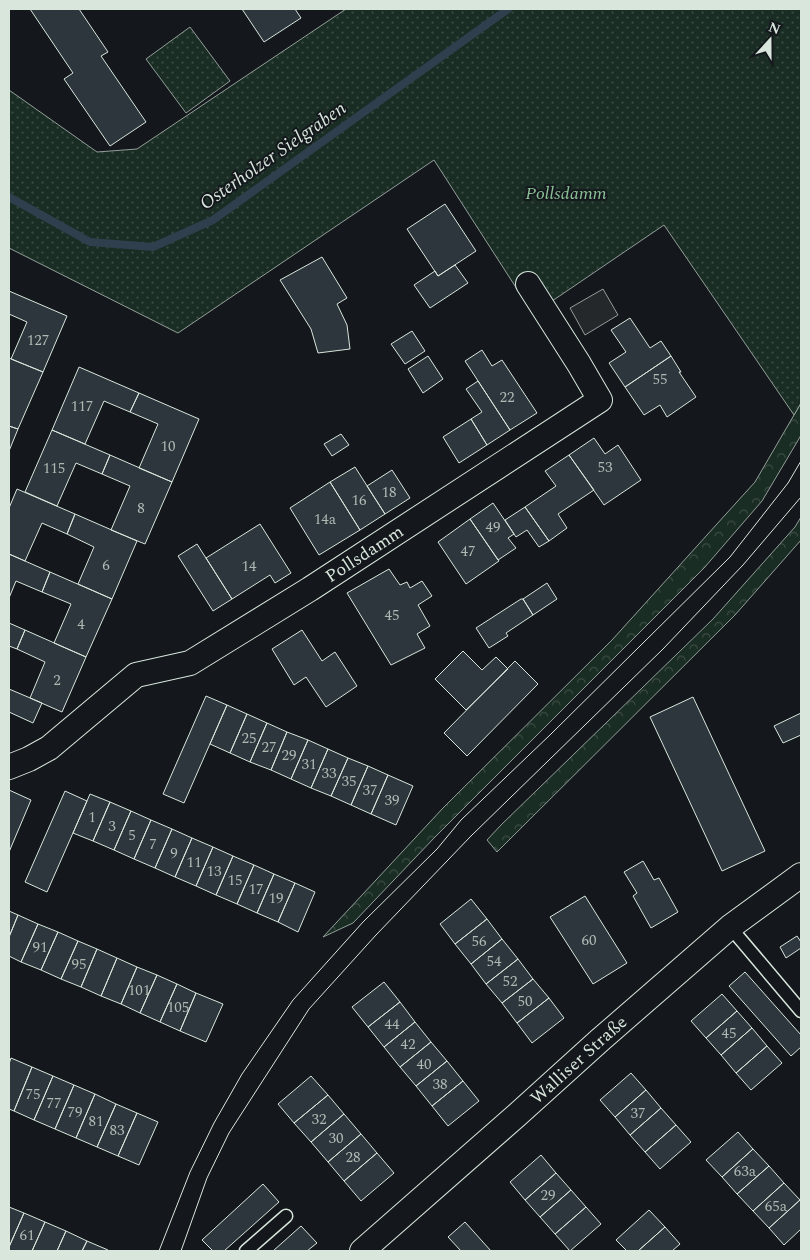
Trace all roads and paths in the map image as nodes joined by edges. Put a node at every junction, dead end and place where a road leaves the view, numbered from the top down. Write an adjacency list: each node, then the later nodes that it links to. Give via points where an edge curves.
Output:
1 (528, 284): 2 (street, Pollsdamm, via 600,400 318,584 190,663 136,675 49,748)
2 (9, 767)
3 (801, 875): 4 (street, Walliser Straße)
4 (730, 926): 5 (lane); 8 (street, Walliser Straße)
5 (801, 1011)
6 (286, 1216): 7 (lane)
7 (246, 1251)
8 (362, 1251)

